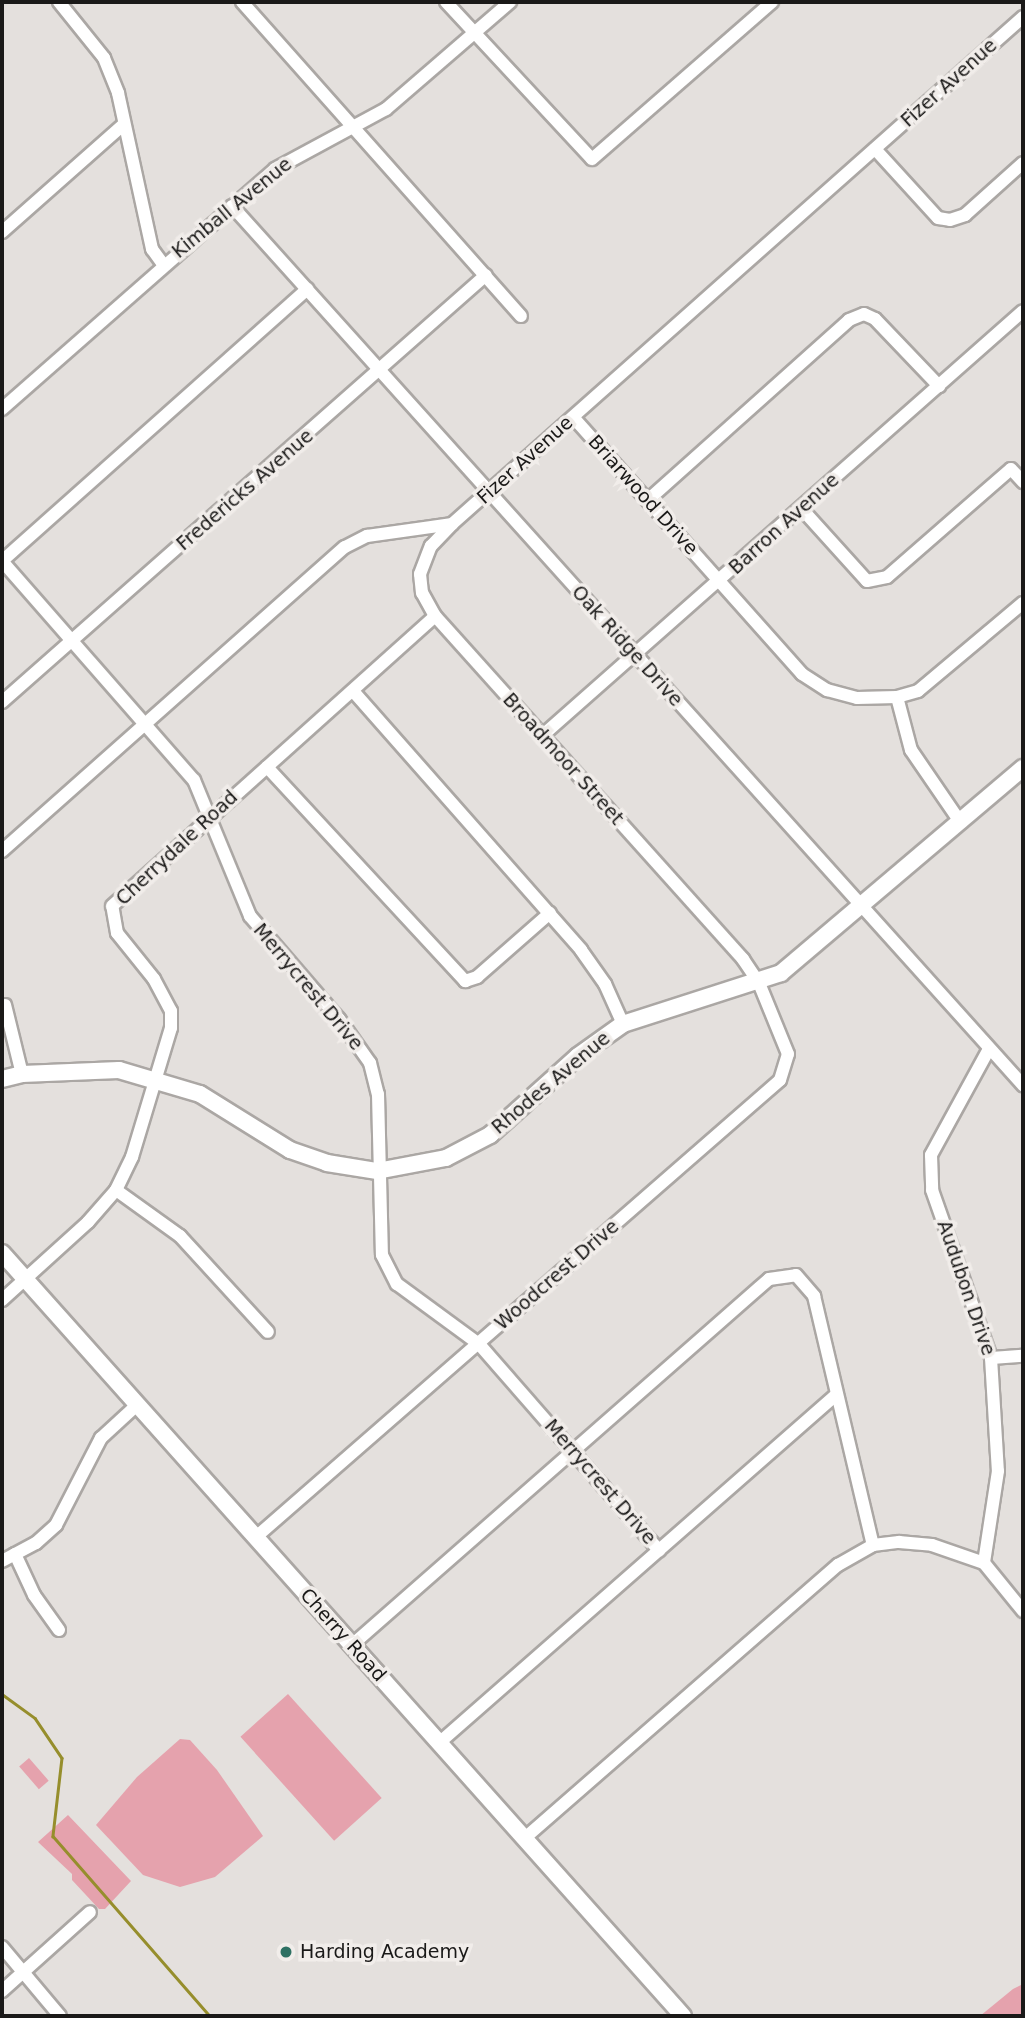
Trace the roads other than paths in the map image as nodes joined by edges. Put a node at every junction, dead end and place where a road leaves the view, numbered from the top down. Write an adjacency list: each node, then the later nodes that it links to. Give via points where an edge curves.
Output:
1 (59, 2): 8 (street, via 104,58 118,93)
2 (242, 2): 9 (street)
3 (446, 2): 7 (street)
4 (510, 2): 7 (street, Kimball Avenue)
5 (772, 2): 7 (street, via 592,159)
6 (1023, 18): 10 (street, Fizer Avenue)
7 (474, 33): 9 (street, Kimball Avenue, via 386,109)
8 (122, 126): 13 (street); 14 (street, via 152,249)
9 (357, 128): 12 (street, Kimball Avenue, via 275,169); 15 (street)
10 (875, 149): 11 (street, via 938,218 950,220 965,215); 22 (street, Fizer Avenue)
11 (1023, 163)
12 (233, 206): 14 (street, Kimball Avenue); 16 (street, Oak Ridge Drive)
13 (2, 232)
14 (163, 264): 21 (street, Kimball Avenue)
15 (486, 275): 18 (street); 19 (street, Fredericks Avenue)
16 (307, 289): 19 (street, Oak Ridge Drive); 28 (street)
17 (1023, 311): 20 (street, Barron Avenue)
18 (521, 316)
19 (381, 370): 24 (street, Oak Ridge Drive); 32 (street, Fredericks Avenue)
20 (939, 386): 25 (street, via 875,319 864,314 849,320); 26 (street, Barron Avenue)
21 (2, 409)
22 (573, 417): 24 (street, Fizer Avenue); 25 (street, Briarwood Drive)
23 (1023, 482): 26 (street, via 1011,469 887,577 867,581)
24 (488, 494): 27 (street, Fizer Avenue); 33 (street, Oak Ridge Drive)
25 (648, 500): 29 (street, Briarwood Drive)
26 (801, 508): 29 (street, Barron Avenue)
27 (452, 524): 31 (street, Broadmoor Street, via 431,546 420,574 422,593); 37 (street, via 367,536 345,547)
28 (2, 561): 32 (street, Merrycrest Drive)
29 (720, 582): 33 (street, Barron Avenue); 35 (street, Briarwood Drive, via 802,674 827,690 857,698)
30 (1023, 603): 35 (street, via 940,676)
31 (435, 616): 34 (street, Cherrydale Road); 38 (street, Broadmoor Street)
32 (71, 643): 36 (street, Fredericks Avenue); 37 (street, Merrycrest Drive)
33 (634, 654): 38 (street, Barron Avenue); 44 (street, Oak Ridge Drive)
34 (353, 691): 39 (street, Cherrydale Road); 45 (street)
35 (897, 697): 42 (street, via 911,750)
36 (2, 702)
37 (145, 724): 41 (street, Merrycrest Drive, via 194,780); 43 (street)
38 (543, 735): 46 (street, Broadmoor Street)
39 (267, 767): 41 (street, Cherrydale Road); 45 (street, via 465,981 477,977)
40 (1023, 768): 42 (main road, Rhodes Avenue)
41 (211, 814): 51 (street, Cherrydale Road, via 112,906 117,933 154,979 171,1012); 54 (street, Merrycrest Drive, via 250,916 339,1019 370,1063 378,1094)
42 (961, 823): 44 (main road, Rhodes Avenue)
43 (2, 851)
44 (861, 908): 46 (main road, Rhodes Avenue, via 803,957); 49 (street, Oak Ridge Drive)
45 (550, 914): 48 (street, via 605,984)
46 (759, 983): 48 (main road, Rhodes Avenue); 60 (street, Woodcrest Drive, via 788,1054 780,1080)
47 (5, 1004): 50 (street)
48 (623, 1024): 54 (main road, Rhodes Avenue, via 578,1056 489,1135 446,1158)
49 (989, 1049): 53 (street, Oak Ridge Drive); 62 (street, Audubon Drive, via 931,1155 932,1190)
50 (22, 1074): 51 (main road, Rhodes Avenue, via 107,1070); 52 (main road, Rhodes Avenue)
51 (157, 1078): 54 (main road, Rhodes Avenue, via 200,1094 290,1150 327,1163); 55 (street, Cherrydale Road, via 132,1157)
52 (2, 1079)
53 (1023, 1085)
54 (377, 1171): 60 (street, Merrycrest Drive, via 382,1255 397,1284)
55 (116, 1190): 57 (street, Cherrydale Road); 59 (street, via 180,1236)
56 (2, 1253): 57 (main road, Cherry Road)
57 (25, 1280): 58 (street, Cherrydale Road); 64 (main road, Cherry Road)
58 (2, 1300)
59 (268, 1332)
60 (479, 1344): 65 (street, Merrycrest Drive); 66 (street, Woodcrest Drive)
61 (1023, 1356): 62 (street)
62 (992, 1358): 71 (street, Audubon Drive, via 998,1471)
63 (837, 1394): 65 (street, via 814,1296 796,1275 769,1279); 67 (street); 68 (street)
64 (138, 1404): 66 (main road, Cherry Road); 69 (street, via 101,1438 56,1525)
65 (573, 1451): 68 (street, Merrycrest Drive); 74 (street)
66 (256, 1537): 74 (main road, Cherry Road)
67 (873, 1545): 71 (street, via 932,1545); 76 (street, via 838,1565)
68 (659, 1550): 75 (street)
69 (15, 1554): 70 (street); 73 (street, via 34,1595)
70 (2, 1561)
71 (984, 1563): 72 (street)
72 (1023, 1611)
73 (59, 1630)
74 (352, 1645): 75 (main road, Cherry Road)
75 (439, 1743): 76 (main road, Cherry Road)
76 (526, 1837): 82 (main road, Cherry Road)
77 (90, 1912): 79 (street)
78 (2, 1947): 79 (street)
79 (23, 1973): 80 (street); 81 (street)
80 (2, 1991)
81 (60, 2016)
82 (683, 2016)

